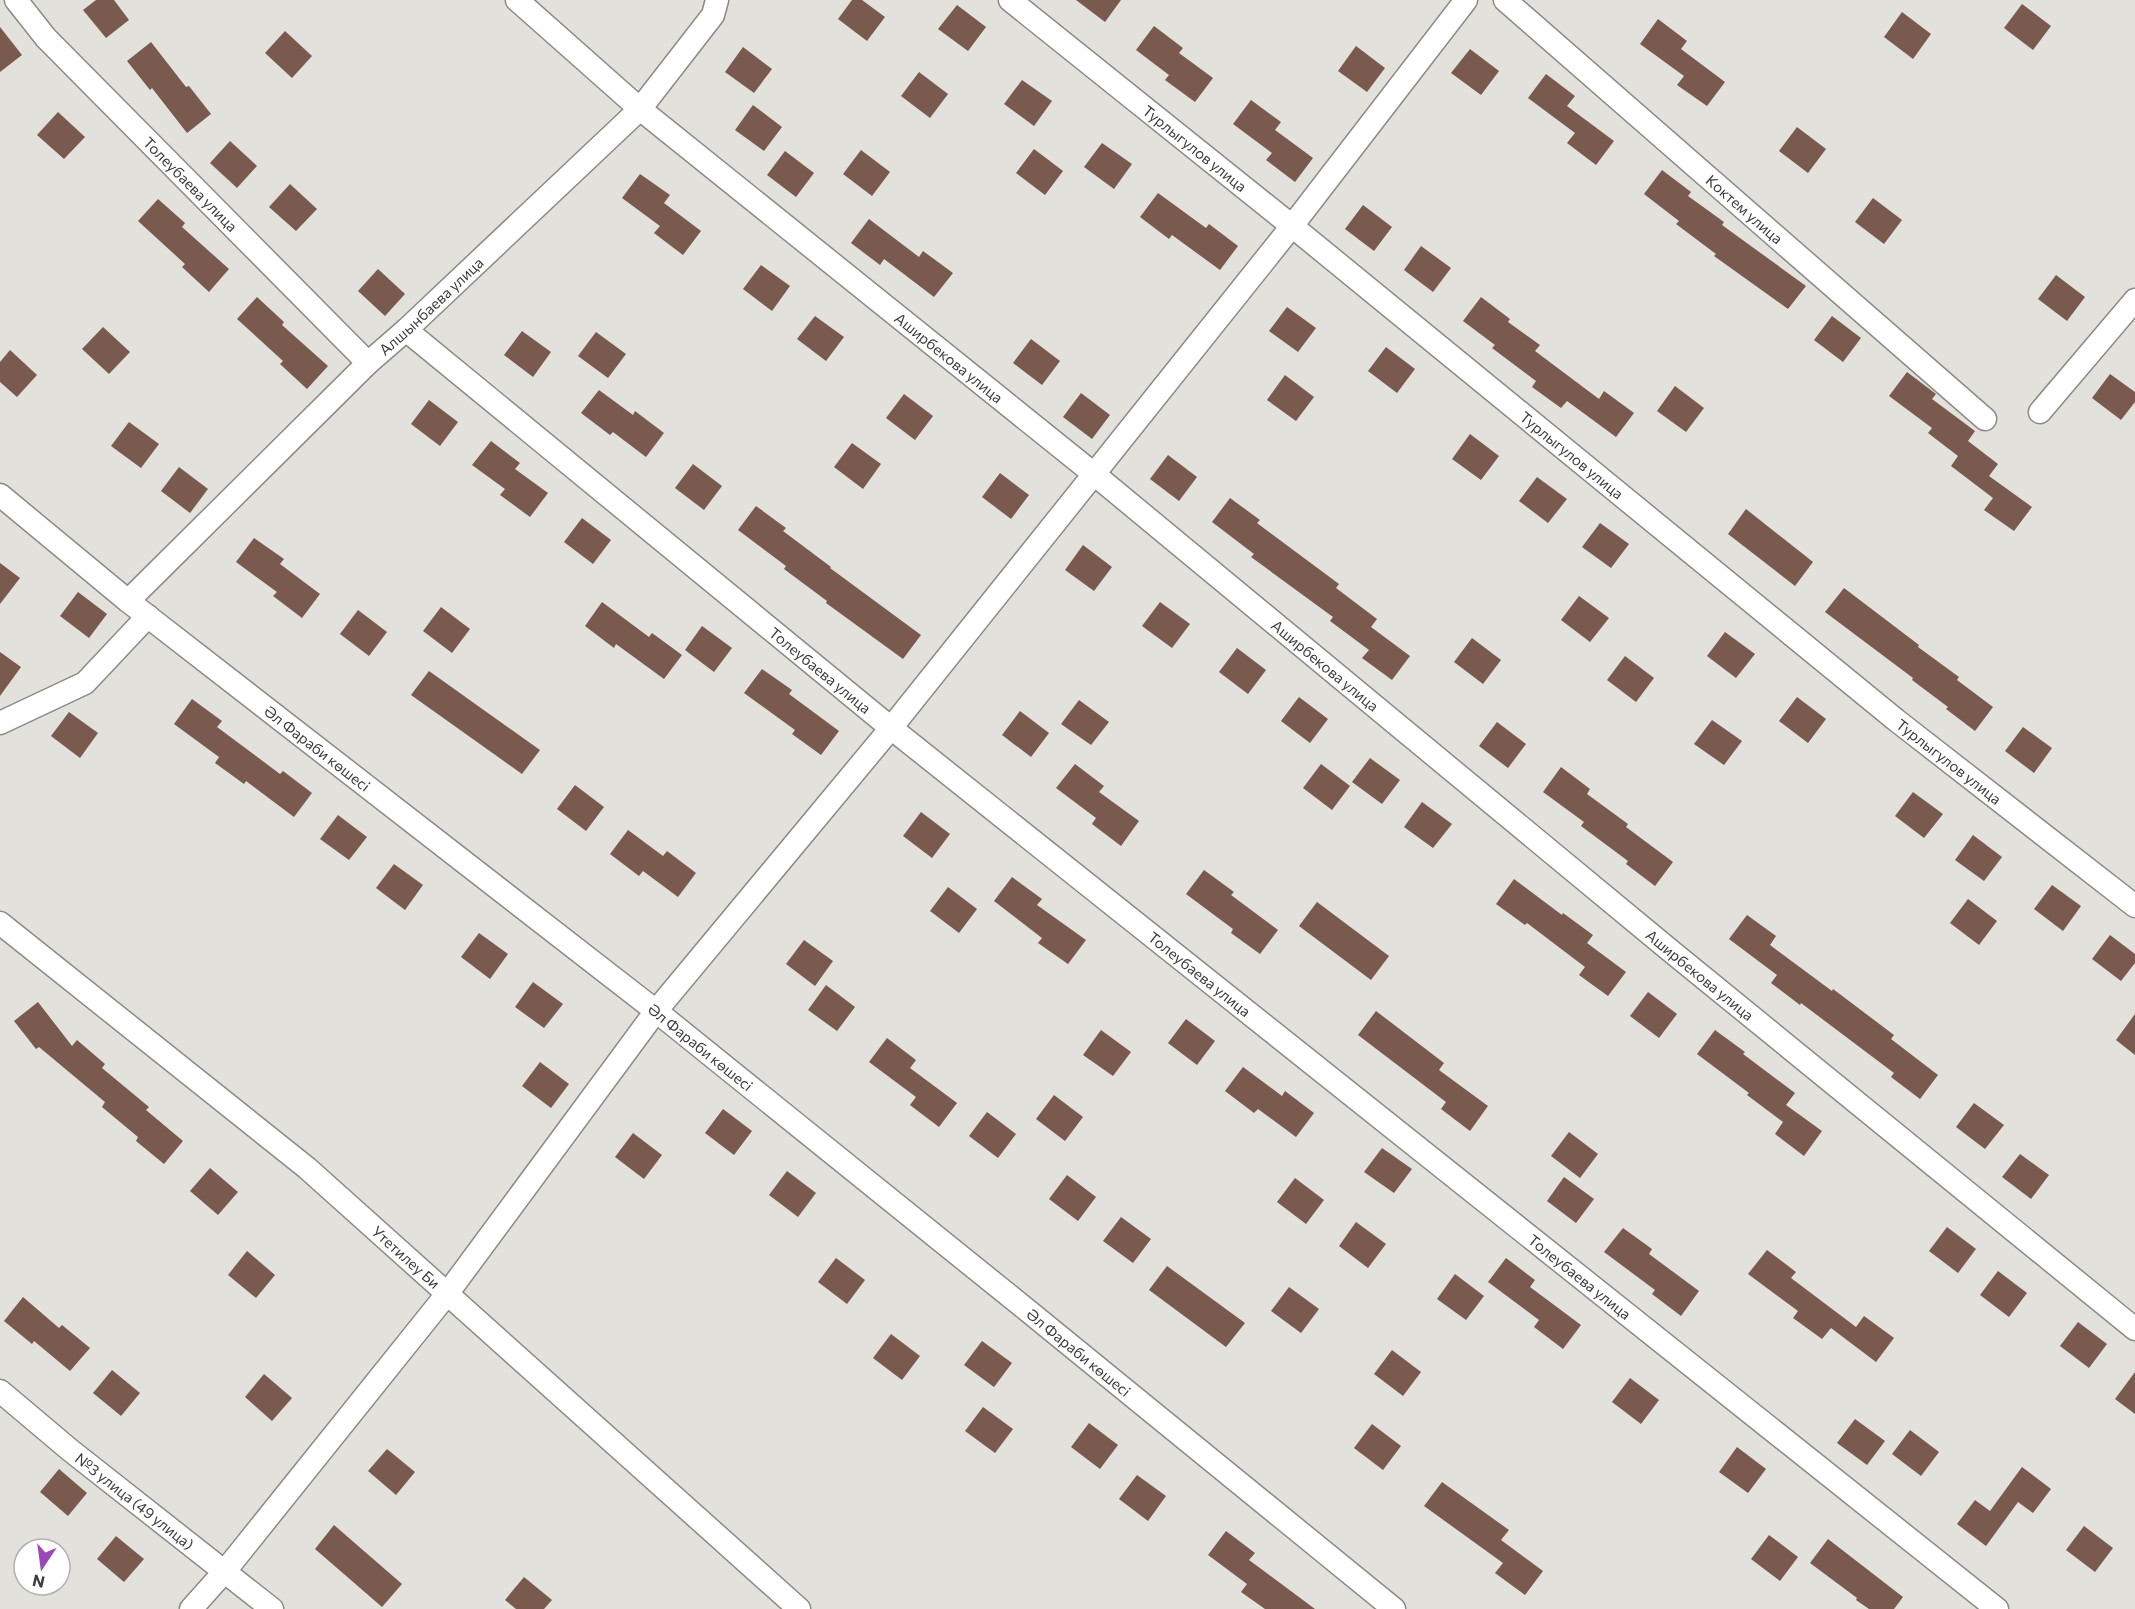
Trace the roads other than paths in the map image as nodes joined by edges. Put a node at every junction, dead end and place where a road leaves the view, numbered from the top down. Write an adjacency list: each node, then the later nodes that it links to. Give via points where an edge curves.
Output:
1 (16, 0): 11 (street, Толеубаева улица, via 46,38)
2 (517, 0): 7 (street, Аширбекова улица)
3 (717, 0): 7 (street, Алшынбаева улица, via 713,15)
4 (1010, 0): 8 (street, Турлыгулов улица)
5 (1466, 0): 8 (street)
6 (1505, 0): 13 (street, Коктем улица)
7 (640, 109): 10 (street, Алшынбаева улица); 14 (street, Аширбекова улица)
8 (1292, 226): 14 (street); 20 (street, Турлыгулов улица, via 1887,713)
9 (2135, 300): 12 (street)
10 (406, 330): 11 (street, Алшынбаева улица); 19 (street, Толеубаева улица)
11 (368, 363): 16 (street, Алшынбаева улица)
12 (2040, 412)
13 (1985, 419)
14 (1094, 474): 19 (street); 24 (street, Аширбекова улица)
15 (0, 495): 16 (street, Әл Фараби көшесі)
16 (128, 602): 17 (street, Әл Фараби көшесі)
17 (148, 616): 18 (street, via 85,683); 22 (street, Әл Фараби көшесі)
18 (0, 723)
19 (891, 728): 22 (street); 31 (street, Толеубаева улица)
20 (2135, 906)
21 (0, 923): 23 (street, Утетилеу Би, via 307,1168)
22 (656, 1011): 23 (street); 30 (street, Әл Фараби көшесі)
23 (447, 1294): 26 (street); 29 (street, Утетилеу Би)
24 (2135, 1329)
25 (0, 1391): 26 (street, №3 улица (49 улица))
26 (225, 1570): 27 (street); 28 (street, №3 улица (49 улица))
27 (191, 1609)
28 (272, 1609)
29 (800, 1609)
30 (1394, 1609)
31 (1998, 1609)

